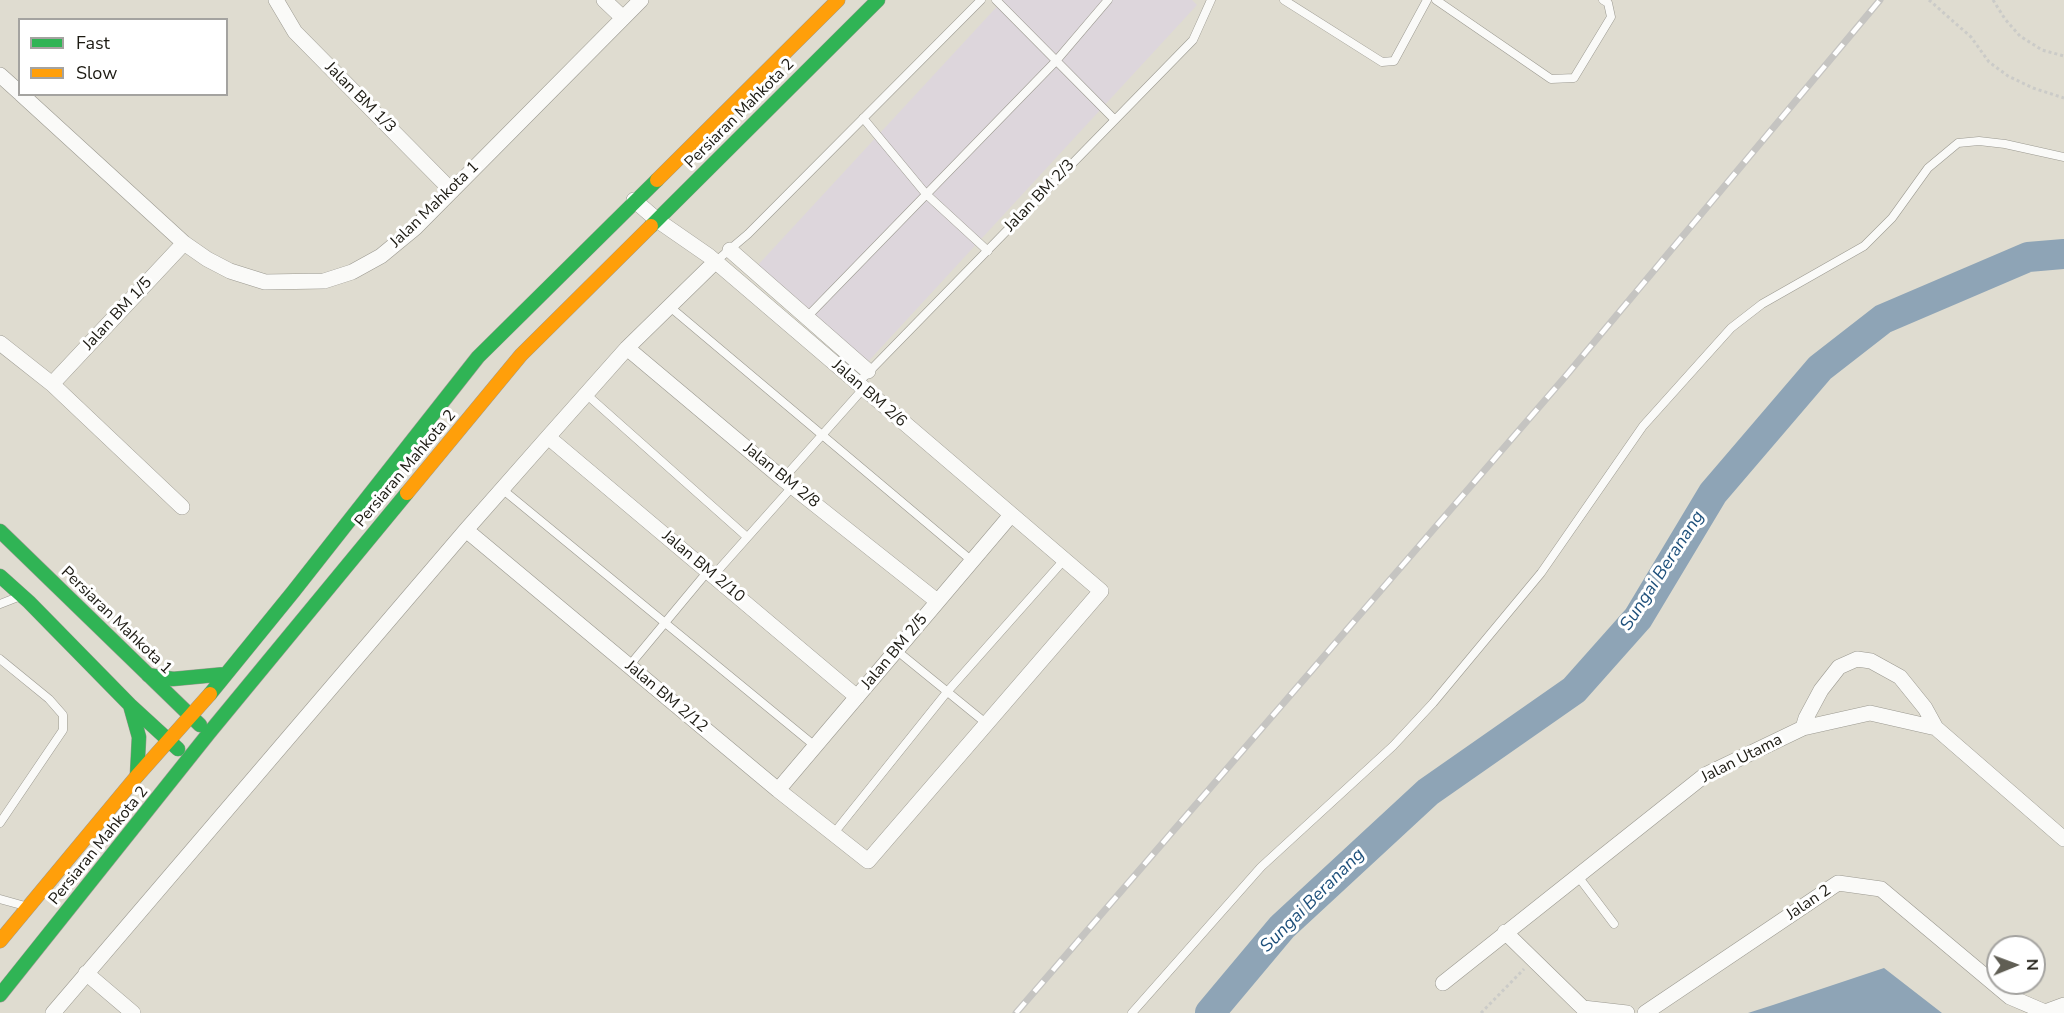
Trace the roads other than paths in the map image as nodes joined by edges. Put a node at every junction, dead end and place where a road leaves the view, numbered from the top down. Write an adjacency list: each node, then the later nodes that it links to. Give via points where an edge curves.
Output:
1 (276, 0): 22 (street, Jalan BM 1/3, via 295,32)
2 (604, 0): 14 (street)
3 (641, 0): 14 (street, Jalan Mahkota 1)
4 (838, 0): 24 (main road, Persiaran Mahkota 2)
5 (878, 0): 25 (main road, Persiaran Mahkota 2)
6 (981, 0): 19 (lane)
7 (996, 0): 15 (lane)
8 (1108, 0): 15 (lane)
9 (1211, 0): 20 (lane, Jalan BM 2/3, via 1193,40)
10 (1284, 0): 11 (lane, via 1383,62 1394,61)
11 (1427, 0)
12 (1436, 0): 13 (lane, via 1551,79 1574,78 1611,17 1608,3)
13 (1603, 0)
14 (623, 18): 22 (street, Jalan Mahkota 1)
15 (1056, 60): 20 (lane); 23 (lane)
16 (0, 75): 17 (street, Jalan Mahkota 1)
17 (18, 92)
18 (22, 96): 26 (street, Jalan Mahkota 1)
19 (863, 118): 23 (lane); 27 (lane)
20 (1114, 119): 28 (lane, Jalan BM 2/3)
21 (2064, 157): 88 (lane, via 2005,144 1958,143 1928,168 1892,218 1864,246 1762,304 1731,328 1643,426 1542,573 1434,703 1261,867)
22 (452, 190): 26 (street, Jalan Mahkota 1, via 381,256 324,281 265,282 230,271)
23 (927, 194): 28 (lane); 31 (lane)
24 (634, 200): 25 (street, Jalan BM 2/6); 58 (main road, Persiaran Mahkota 2, via 478,357)
25 (657, 220): 29 (street, Jalan BM 2/6); 67 (main road, Persiaran Mahkota 2, via 521,355)
26 (184, 243): 35 (street, Jalan BM 1/5)
27 (730, 250): 29 (lane); 31 (street)
28 (988, 251): 34 (lane, Jalan BM 2/3)
29 (715, 262): 30 (street); 36 (street, Jalan BM 2/6)
30 (670, 307): 33 (street); 38 (lane)
31 (807, 317): 34 (street)
32 (0, 343): 35 (street)
33 (627, 348): 37 (street); 40 (street, Jalan BM 2/8)
34 (868, 371): 36 (lane, Jalan BM 2/3)
35 (52, 384): 42 (street)
36 (860, 386): 38 (lane, Jalan BM 2/3); 43 (street, Jalan BM 2/6)
37 (586, 394): 39 (street); 46 (lane)
38 (822, 435): 40 (lane, Jalan BM 2/3); 48 (lane)
39 (548, 437): 41 (street); 49 (street, Jalan BM 2/10)
40 (788, 482): 46 (lane, Jalan BM 2/3); 52 (street, Jalan BM 2/8)
41 (502, 489): 44 (street); 54 (lane)
42 (182, 507)
43 (1011, 515): 47 (street, Jalan BM 2/6); 48 (street, Jalan BM 2/5)
44 (466, 530): 57 (street, Jalan BM 2/12); 82 (street)
45 (0, 531): 59 (main road, Persiaran Mahkota 1)
46 (747, 537): 49 (lane, Jalan BM 2/3)
47 (1064, 560): 60 (lane); 64 (street, Jalan BM 2/6, via 1101,591)
48 (972, 561): 52 (street, Jalan BM 2/5)
49 (711, 574): 54 (lane, Jalan BM 2/3); 61 (street, Jalan BM 2/10)
50 (0, 576): 51 (main road)
51 (22, 596): 53 (lane); 62 (main road)
52 (938, 602): 55 (street, Jalan BM 2/5)
53 (0, 604)
54 (664, 623): 57 (lane, Jalan BM 2/3); 69 (lane)
55 (896, 650): 60 (lane); 61 (street, Jalan BM 2/5)
56 (0, 659): 73 (lane, via 63,715 63,730)
57 (629, 666): 72 (street, Jalan BM 2/12)
58 (226, 674): 59 (main road, via 173,679); 63 (main road, Persiaran Mahkota 2)
59 (148, 675): 63 (main road, Persiaran Mahkota 1)
60 (947, 692): 64 (lane); 75 (lane)
61 (857, 697): 69 (street, Jalan BM 2/5)
62 (130, 705): 68 (main road); 71 (main road, via 139,737)
63 (191, 717): 67 (main road, Persiaran Mahkota 1); 68 (main road, Persiaran Mahkota 2)
64 (987, 724): 75 (street, Jalan BM 2/12, via 868,861)
65 (1803, 728): 66 (street, Jalan Utama, via 1870,713); 66 (street, via 1821,690 1839,667 1857,658 1900,677); 76 (street, Jalan Utama, via 1705,775)
66 (1936, 728): 74 (street, Jalan Utama)
67 (209, 733): 70 (main road, Persiaran Mahkota 2)
68 (167, 741): 70 (main road); 71 (main road, Persiaran Mahkota 2)
69 (815, 746): 72 (street, Jalan BM 2/5)
70 (190, 759): 84 (main road, Persiaran Mahkota 2)
71 (138, 776): 78 (main road, Persiaran Mahkota 2)
72 (778, 790): 75 (street, Jalan BM 2/12)
73 (0, 823)
74 (2062, 830)
75 (834, 833)
76 (1577, 875): 79 (lane); 80 (street, Jalan Utama)
77 (0, 899): 78 (lane)
78 (27, 906): 81 (main road, Persiaran Mahkota 2)
79 (1614, 924)
80 (1505, 932): 83 (street, Jalan Utama); 89 (street, via 1583,1008)
81 (0, 940)
82 (86, 973): 86 (street); 87 (street)
83 (1443, 983)
84 (0, 995)
85 (2064, 1005): 90 (street, Jalan 2, via 2045,1012 2010,998 1881,889 1838,883)
86 (53, 1013)
87 (133, 1013)
88 (1132, 1013)
89 (1627, 1013)
90 (1645, 1013)

